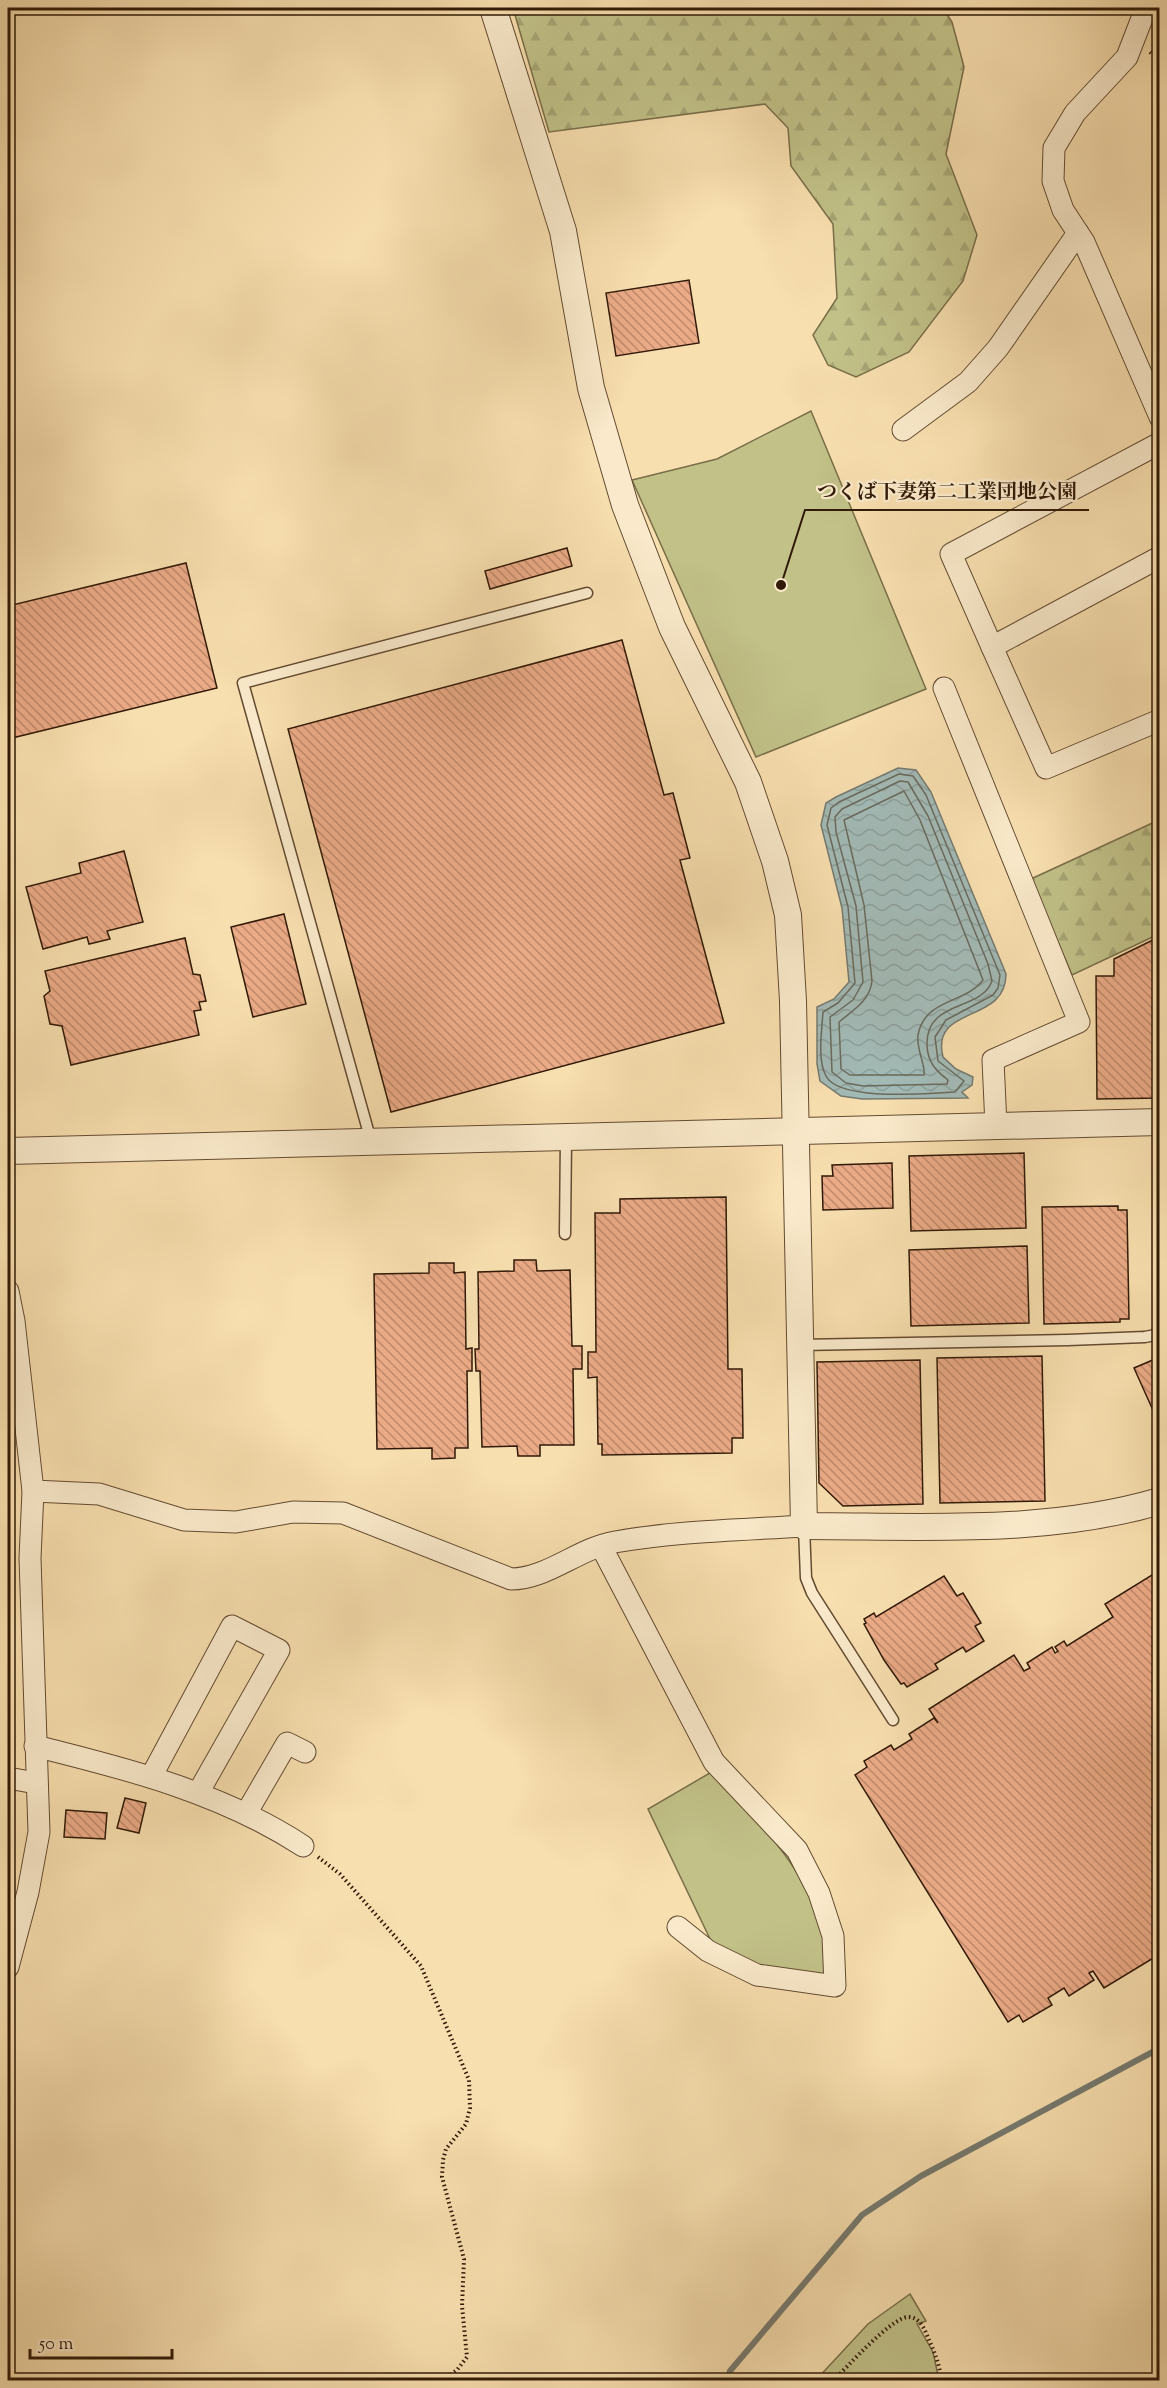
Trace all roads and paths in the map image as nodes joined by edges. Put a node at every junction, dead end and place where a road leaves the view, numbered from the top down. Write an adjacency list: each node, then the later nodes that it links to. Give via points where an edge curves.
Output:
1 (493, 8): 14 (street, via 563,231 591,388 625,505 672,627 747,782 775,861 788,915)
2 (1146, 8): 3 (street, via 1127,57 1075,113 1054,148 1053,181 1063,210)
3 (1078, 233): 4 (street); 5 (street, via 998,348 968,382)
4 (1160, 417)
5 (903, 430)
6 (1160, 443): 9 (street, via 951,554)
7 (1160, 556): 9 (street)
8 (587, 593): 16 (lane, via 243,683)
9 (992, 647): 11 (street, via 1046,768)
10 (944, 688): 13 (street, via 1079,1022 993,1060)
11 (1160, 720)
12 (1160, 1122): 13 (street)
13 (996, 1126): 14 (street)
14 (796, 1130): 15 (street); 21 (street)
15 (566, 1136): 16 (street); 18 (lane)
16 (371, 1141): 17 (street)
17 (8, 1151)
18 (566, 1234)
19 (8, 1291): 22 (street)
20 (1160, 1334): 21 (lane, via 1068,1340)
21 (800, 1345): 24 (street)
22 (33, 1491): 25 (street, via 99,1494 184,1520 236,1522 293,1512 343,1514 511,1579 529,1577); 27 (street, via 30,1558)
23 (1160, 1501): 24 (street, via 1088,1517 991,1526)
24 (804, 1526): 25 (street, via 693,1532); 26 (lane, via 805,1571 812,1593)
25 (602, 1546): 35 (street, via 714,1762 797,1850 819,1893 833,1936 836,1986 757,1975 708,1951)
26 (892, 1720)
27 (35, 1746): 29 (street); 31 (street)
28 (305, 1752): 33 (street, via 287,1743)
29 (151, 1777): 32 (street); 32 (street, via 232,1626 279,1650)
30 (8, 1778): 31 (street)
31 (36, 1783): 36 (street, via 39,1832)
32 (198, 1794): 33 (street)
33 (247, 1812): 34 (street)
34 (303, 1846): 37 (path, via 340,1874 421,1966 468,2080 470,2108 466,2124 446,2149 442,2168 464,2259 462,2306 467,2357)
35 (678, 1927)
36 (8, 1968)
37 (442, 2380)
38 (834, 2380): 39 (path, via 893,2323 909,2317 925,2329)
39 (941, 2380)

